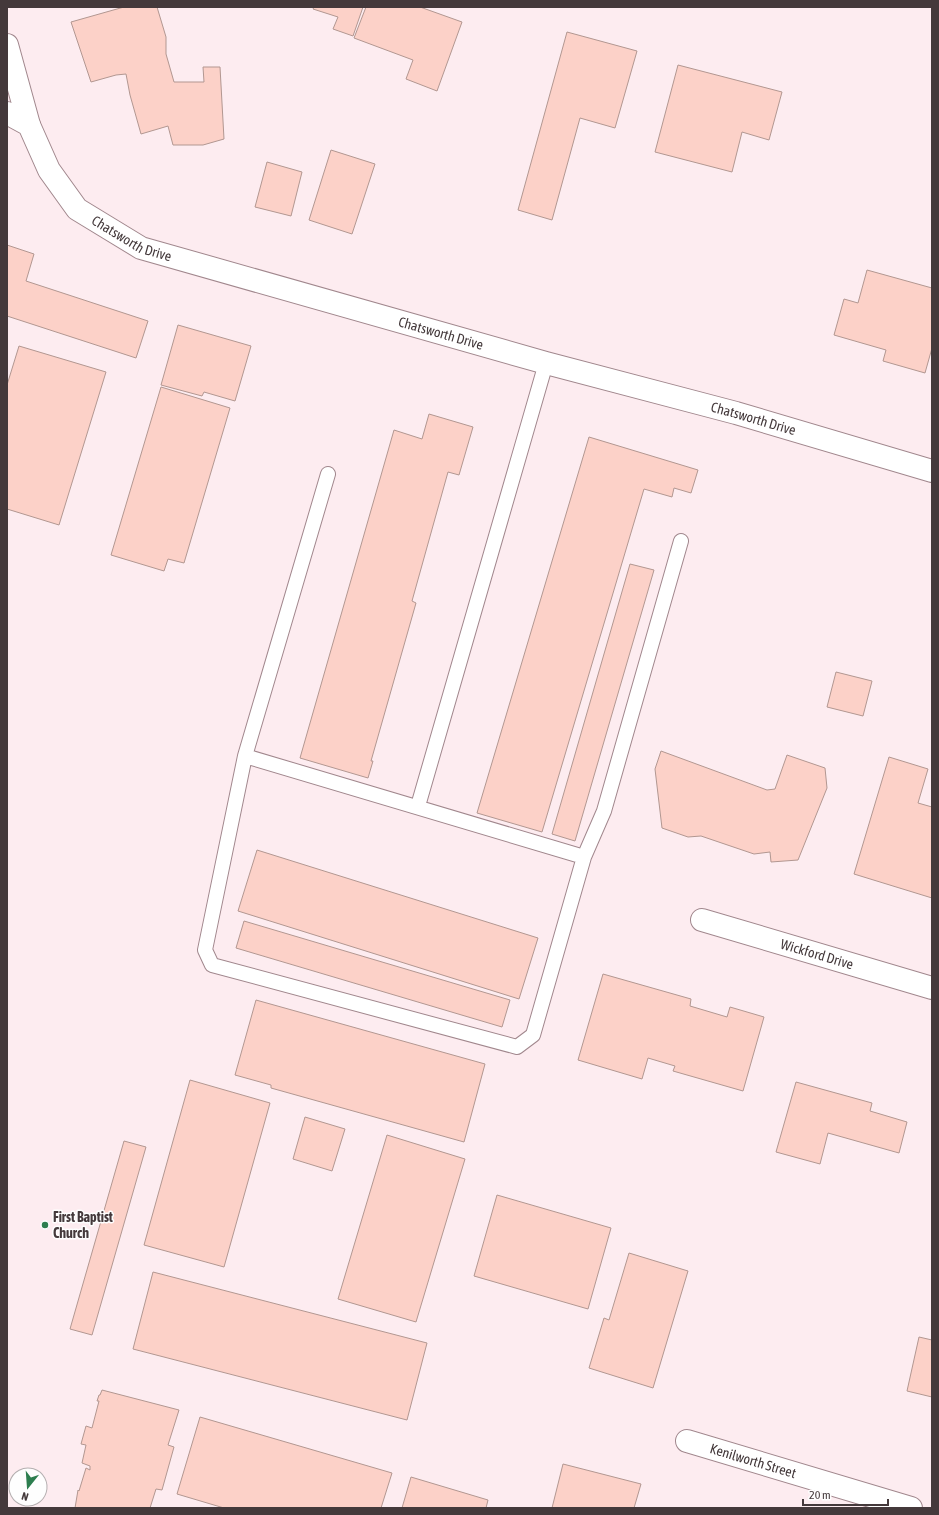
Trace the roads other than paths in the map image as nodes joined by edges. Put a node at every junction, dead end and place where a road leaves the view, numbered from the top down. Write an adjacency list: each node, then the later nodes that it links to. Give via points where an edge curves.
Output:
1 (7, 45): 3 (street, Chatsworth Drive)
2 (7, 112): 3 (street)
3 (29, 125): 4 (street, Chatsworth Drive, via 49,170 77,209 141,248)
4 (546, 363): 5 (street, Chatsworth Drive, via 736,413); 9 (lane)
5 (932, 471)
6 (328, 474): 8 (lane)
7 (681, 541): 10 (lane, via 604,811)
8 (245, 756): 9 (lane); 10 (lane, via 205,950 212,965 517,1047 533,1035)
9 (418, 806): 10 (lane)
10 (584, 857)
11 (702, 920): 12 (street, Wickford Drive)
12 (932, 988)
13 (686, 1441): 14 (street, Kenilworth Street)
14 (911, 1508)

